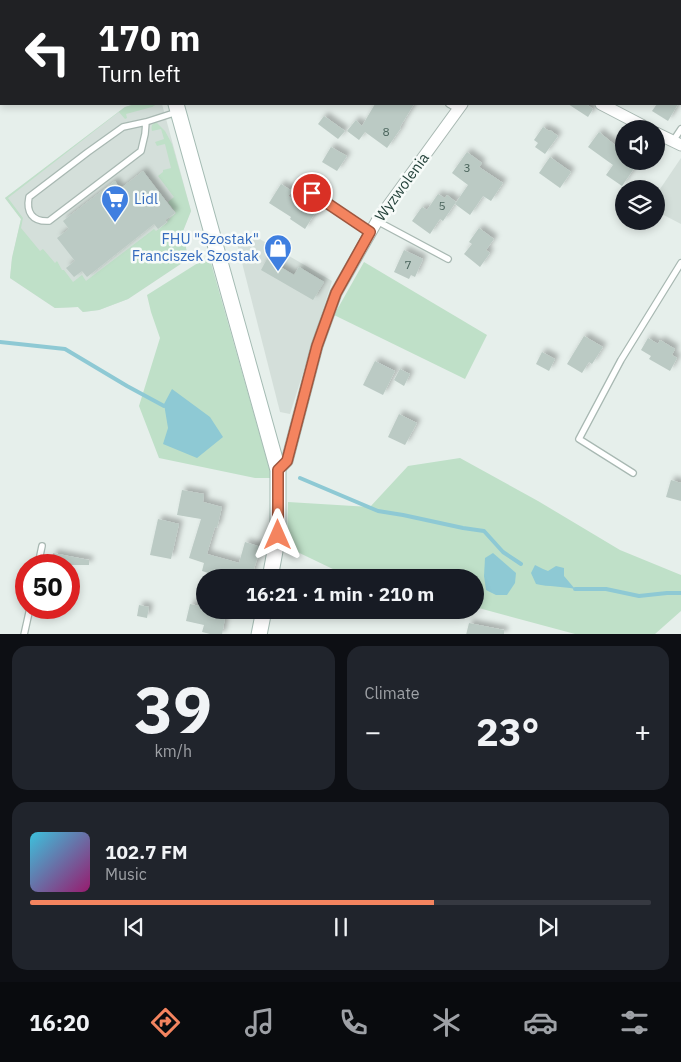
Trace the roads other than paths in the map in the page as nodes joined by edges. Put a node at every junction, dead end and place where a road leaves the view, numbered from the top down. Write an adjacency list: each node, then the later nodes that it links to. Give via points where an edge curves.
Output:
1 (456, 105): 10 (street, Wyzwolenia)
2 (603, 105): 4 (street)
3 (178, 108): 5 (lane); 14 (main road)
4 (632, 120)
5 (146, 122): 5 (lane, via 123,127 64,169 28,197 28,211 41,222 49,221 113,173 141,151)
6 (681, 129): 8 (lane)
7 (665, 137): 8 (street)
8 (677, 143)
9 (312, 193): 11 (lane)
10 (376, 221): 11 (street, Wyzwolenia); 12 (lane)
11 (370, 232): 14 (street, Wyzwolenia, via 336,293 317,346 287,461)
12 (448, 259)
13 (681, 263): 15 (lane, via 621,360 579,439)
14 (278, 470): 18 (main road, via 278,535)
15 (633, 473)
16 (42, 546): 17 (lane)
17 (40, 554)
18 (272, 569)
19 (27, 619): 21 (lane)
20 (262, 619): 22 (main road)
21 (24, 634)
22 (259, 634)

